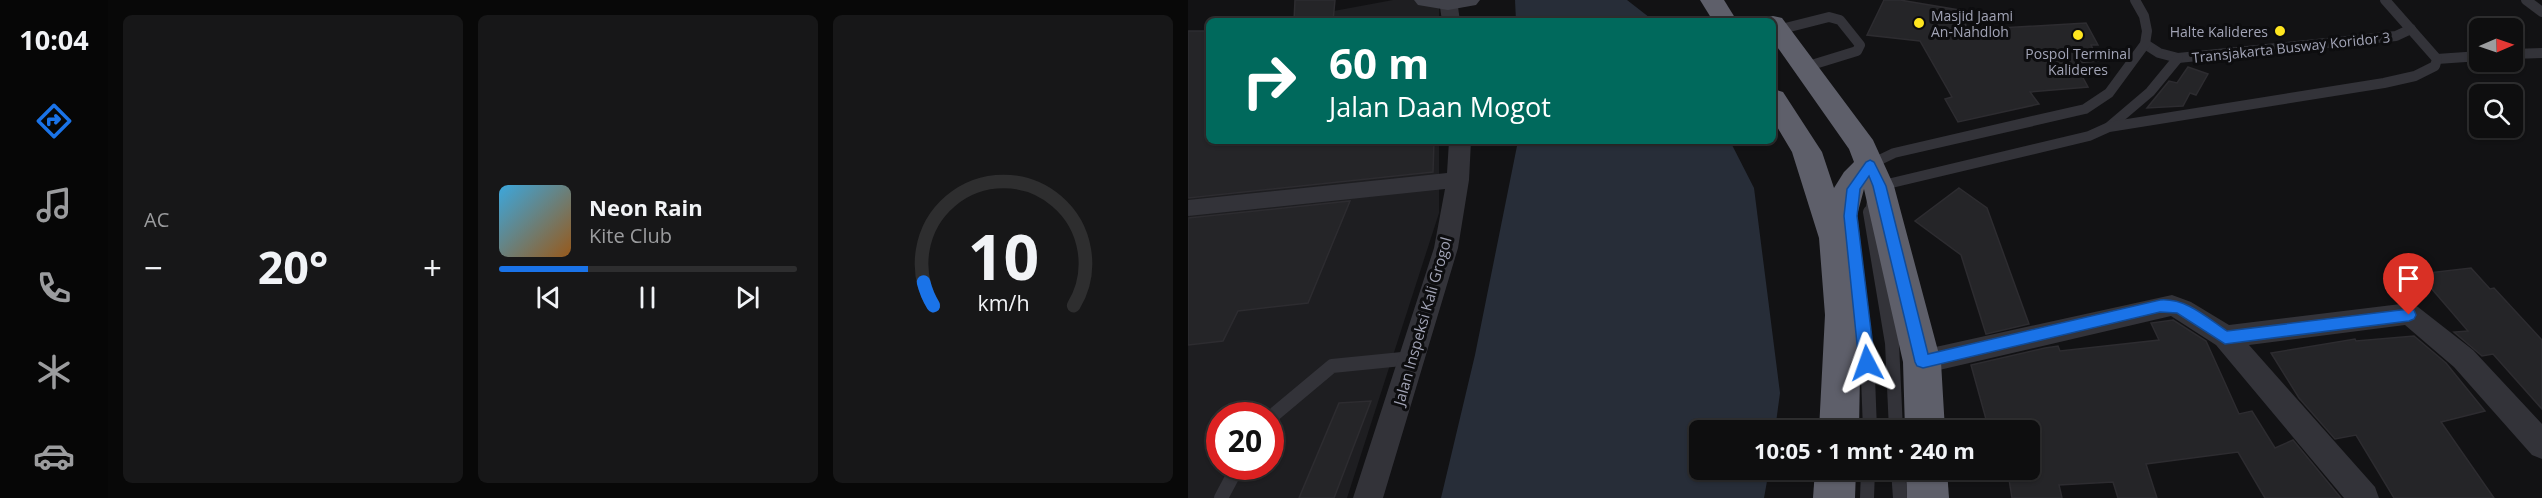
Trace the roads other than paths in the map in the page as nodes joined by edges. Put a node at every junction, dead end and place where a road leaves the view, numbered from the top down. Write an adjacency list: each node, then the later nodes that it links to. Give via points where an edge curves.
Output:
1 (1712, 0): 6 (highway)
2 (2135, 0): 10 (lane, via 2144,16)
3 (2385, 0): 9 (lane, Transjakarta Busway Koridor 3)
4 (2526, 0): 5 (lane)
5 (2542, 12)
6 (1723, 18)
7 (1776, 20): 16 (lane, via 1840,20 1860,45 1857,51)
8 (1776, 27): 16 (highway)
9 (2411, 29): 14 (lane, Transjakarta Busway Koridor 3, via 2396,36); 15 (lane)
10 (2145, 44): 14 (lane, Transjakarta Busway Koridor 3); 21 (lane, via 2109,93 2085,109 1894,153)
11 (2542, 53): 12 (lane)
12 (2523, 54)
13 (2469, 57): 15 (lane)
14 (2178, 58): 18 (lane, via 2150,92)
15 (2437, 58): 18 (lane, via 2428,71 2384,84)
16 (1805, 67): 21 (highway, via 1863,147)
17 (1776, 103): 20 (highway)
18 (2109, 127): 21 (lane, via 2089,136)
19 (1460, 144): 22 (street, Jalan Inspeksi Kali Grogol)
20 (1807, 152): 21 (highway); 24 (highway)
21 (1867, 175): 24 (highway, via 1846,195); 27 (highway); 30 (lane, via 1854,189 1851,216 1866,344); 31 (lane, via 1872,200 1872,238 1892,343)
22 (1458, 180): 23 (street); 26 (street, Jalan Inspeksi Kali Grogol, via 1446,248)
23 (1188, 208)
24 (1835, 238): 29 (highway, via 1843,315)
25 (2225, 337): 27 (street, via 2172,305); 33 (street, via 2409,315 2456,349); 45 (street)
26 (1412, 358): 28 (lane, via 1332,366); 40 (street, Jalan Inspeksi Kali Grogol)
27 (1923, 362): 32 (highway)
28 (1284, 405)
29 (1839, 420)
30 (1870, 420)
31 (1896, 420)
32 (1925, 420)
33 (2542, 445)
34 (1231, 480): 39 (lane)
35 (1835, 480): 41 (highway)
36 (1868, 480): 42 (lane)
37 (1899, 480): 43 (lane)
38 (1927, 480): 44 (highway)
39 (1221, 498)
40 (1368, 498)
41 (1834, 498)
42 (1867, 498)
43 (1900, 498)
44 (1928, 498)
45 (2364, 498)

